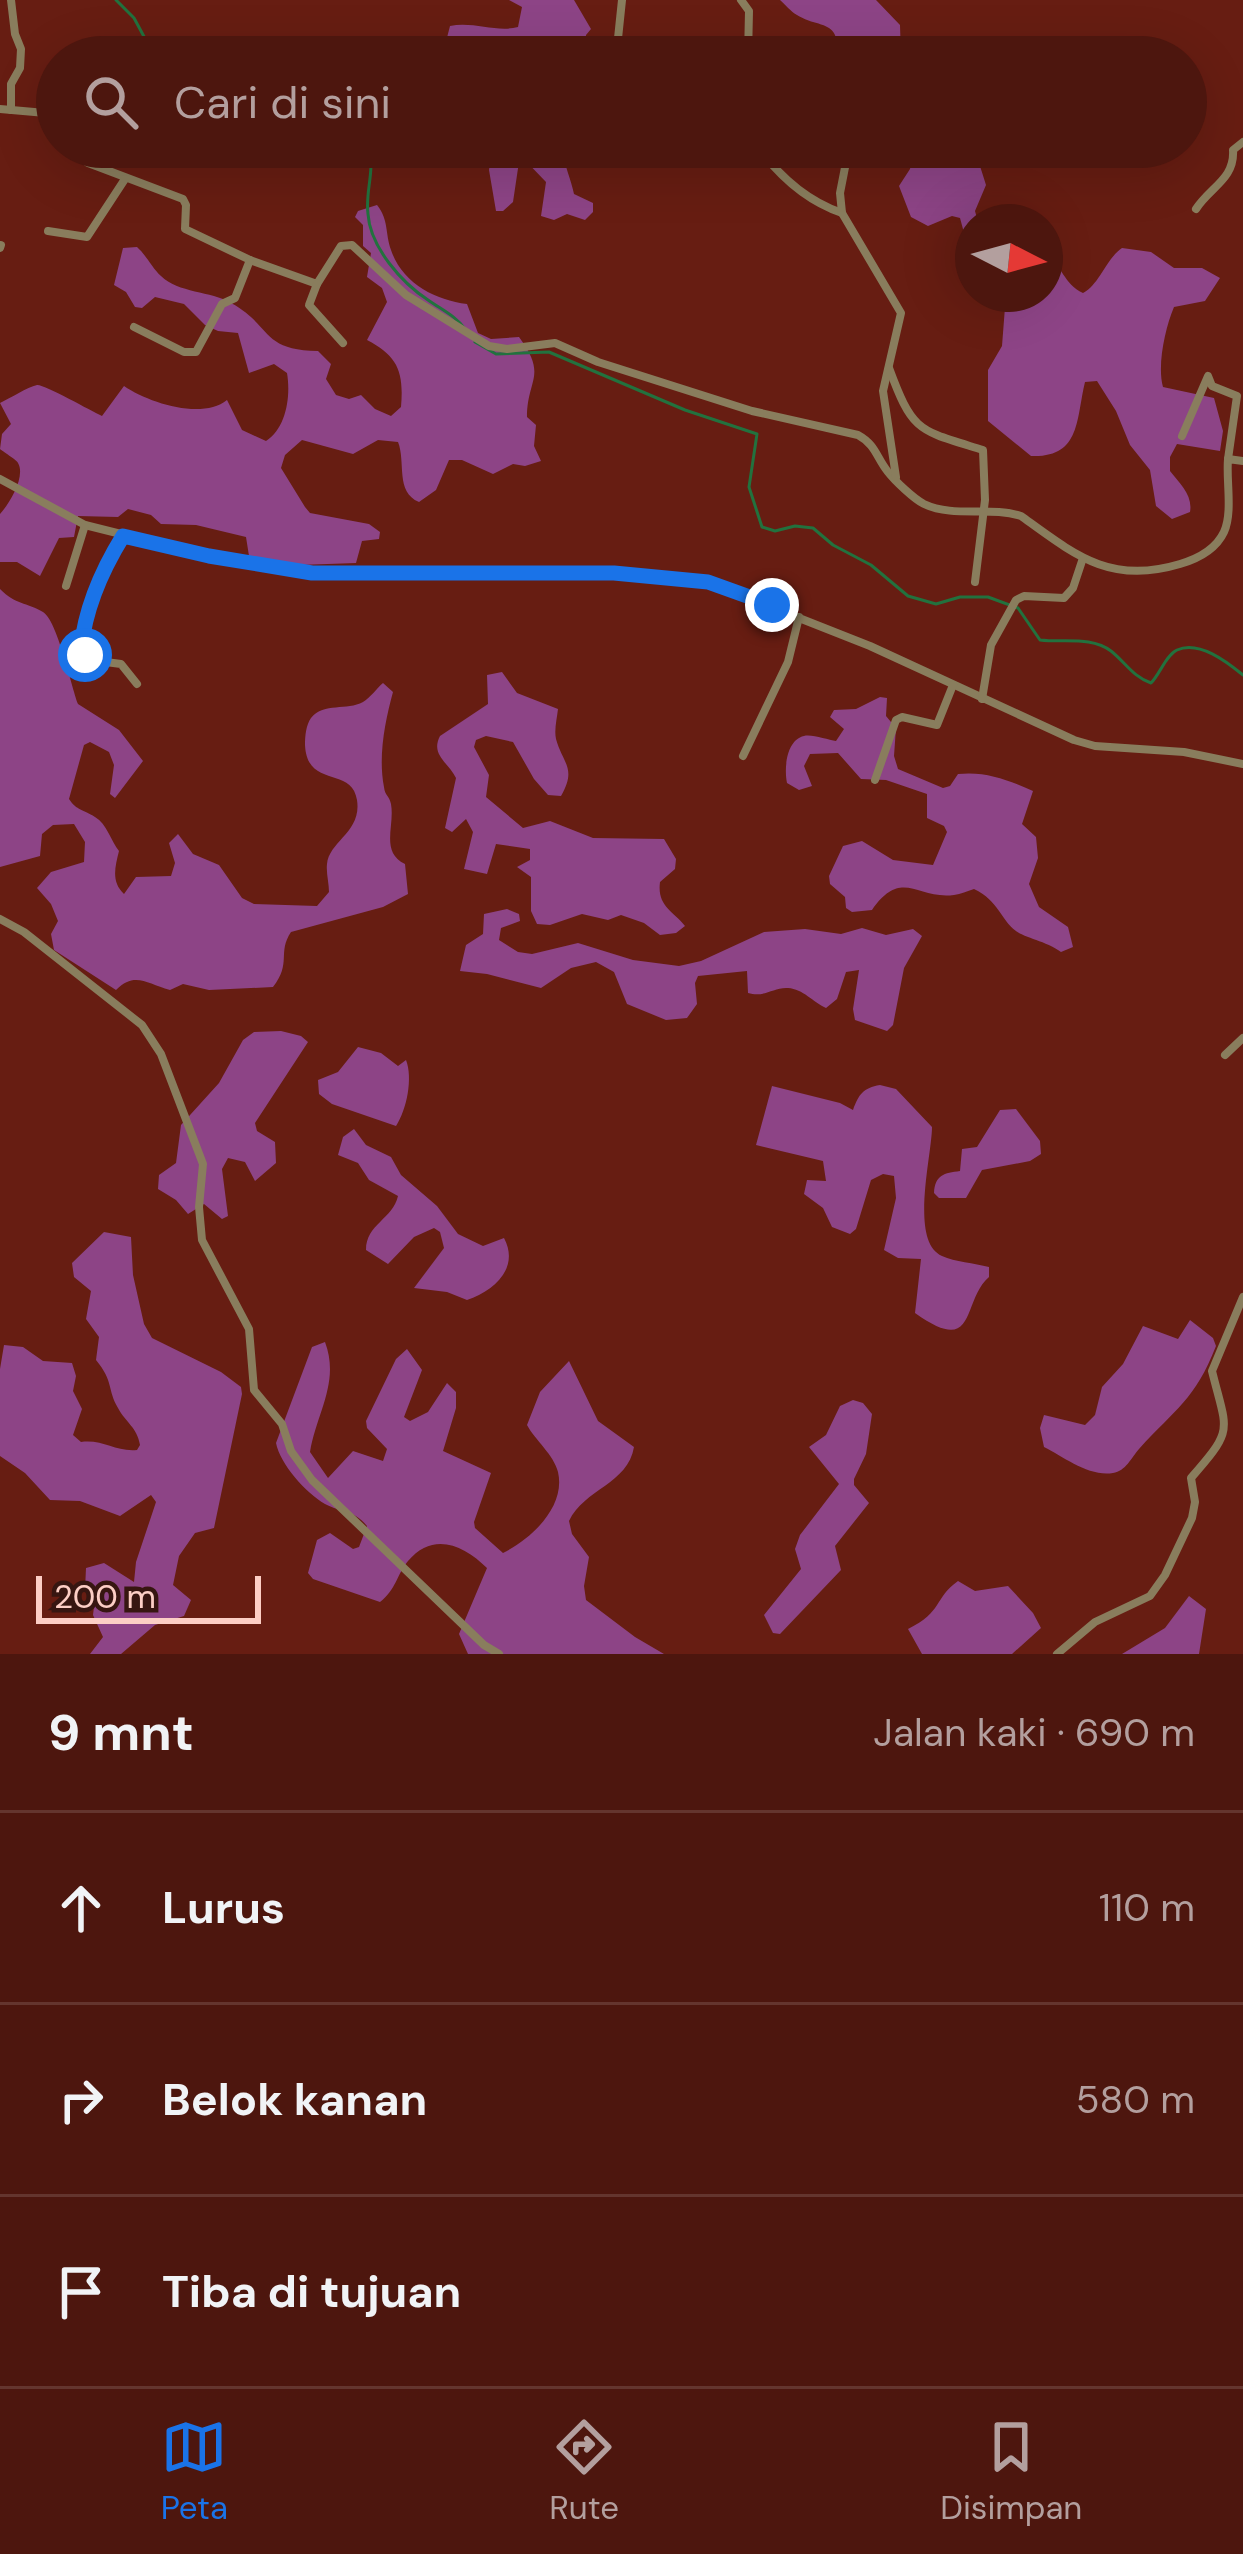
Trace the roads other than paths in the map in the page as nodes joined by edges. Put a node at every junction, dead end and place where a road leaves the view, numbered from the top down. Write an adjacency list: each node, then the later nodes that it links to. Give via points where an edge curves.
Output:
1 (11, 0): 6 (street, via 21,49)
2 (622, 0): 4 (street)
3 (741, 0): 5 (street)
4 (618, 36)
5 (748, 36)
6 (6, 110): 7 (street)
7 (36, 112)
8 (1243, 142): 13 (street, via 1223,182)
9 (101, 168): 12 (street)
10 (773, 168): 14 (street)
11 (845, 168): 14 (street)
12 (125, 179): 15 (street, via 87,237); 16 (street, via 183,199 185,230)
13 (1196, 209)
14 (842, 213): 20 (street, via 901,313)
15 (48, 231)
16 (250, 260): 17 (street); 18 (street, via 235,298 222,304 196,352)
17 (317, 284): 19 (street, via 309,304); 25 (street, via 350,244 406,295 490,346 555,343 752,412 858,435)
18 (134, 327)
19 (343, 343)
20 (888, 364): 25 (street, via 883,410); 26 (street, via 911,419 951,443 983,450)
21 (1182, 436): 22 (street, via 1208,376 1212,386 1236,393)
22 (1228, 459): 23 (street); 29 (street, via 1227,526 1197,559 1133,573)
23 (1243, 461)
24 (0, 479): 27 (street)
25 (896, 479): 26 (street, via 926,504)
26 (981, 511): 29 (street, via 1021,516); 30 (street)
27 (86, 525): 28 (street); 31 (street)
28 (123, 536): 32 (street, via 320,574 692,580); 33 (street, via 81,649 121,664)
29 (1083, 558): 35 (street, via 1064,598 1016,600 991,645)
30 (975, 582)
31 (66, 586)
32 (799, 617): 34 (street); 36 (street, via 788,662)
33 (137, 684)
34 (953, 685): 35 (street); 38 (street, via 938,725 896,720)
35 (982, 699): 37 (street, via 1095,746)
36 (743, 756)
37 (1243, 764)
38 (875, 780)
39 (0, 919): 43 (street, via 134,1016 161,1054 203,1164 204,1247 249,1329 254,1390 303,1469)
40 (1243, 1038): 41 (street)
41 (1225, 1055)
42 (1243, 1298): 44 (street, via 1212,1371 1224,1432 1191,1478 1192,1518 1166,1575 1140,1604 1095,1622)
43 (499, 1654)
44 (1057, 1654)

